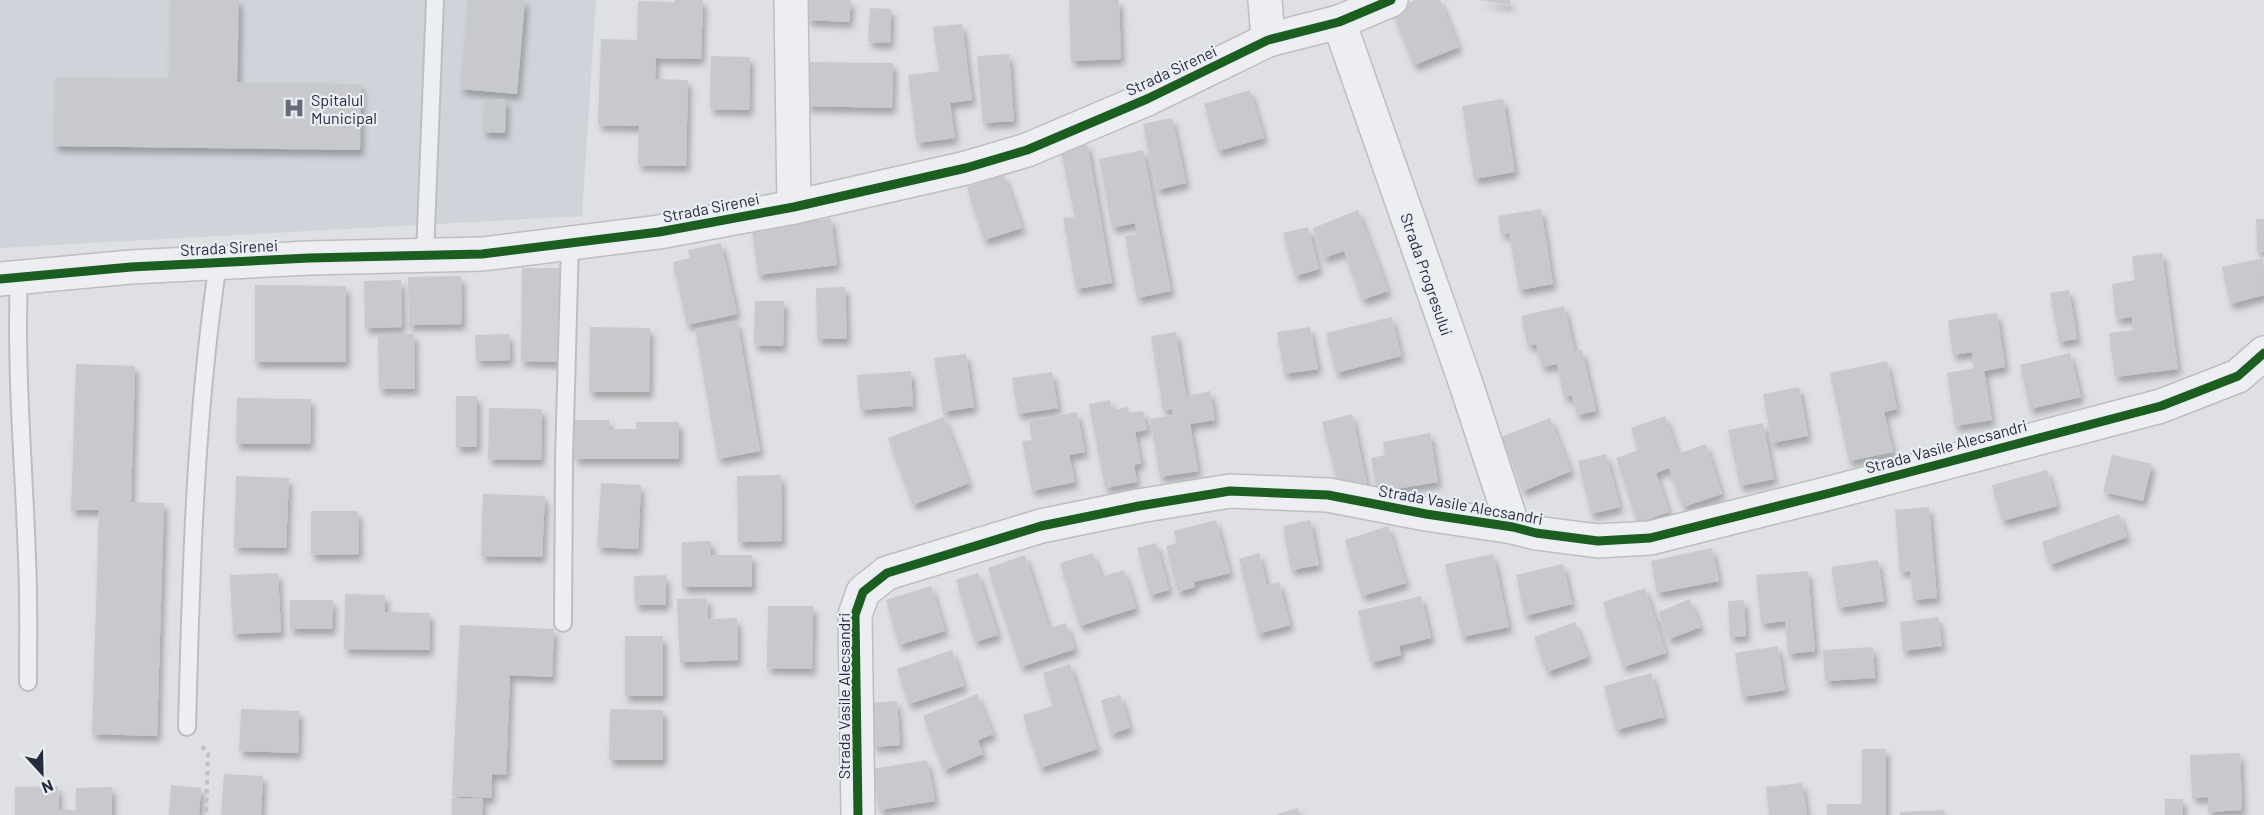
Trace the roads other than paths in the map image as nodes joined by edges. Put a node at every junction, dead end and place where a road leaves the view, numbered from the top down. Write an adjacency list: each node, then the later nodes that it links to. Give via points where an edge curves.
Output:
1 (435, 0): 9 (lane)
2 (791, 0): 7 (street)
3 (1265, 0): 6 (street)
4 (1391, 0): 5 (street, Strada Sirenei)
5 (1339, 22): 6 (street, Strada Sirenei); 13 (street, Strada Progresului)
6 (1268, 40): 7 (street, Strada Sirenei, via 1137,104 1027,150 954,171)
7 (794, 207): 8 (street, Strada Sirenei, via 658,232)
8 (570, 243): 9 (street, Strada Sirenei, via 482,254); 14 (lane)
9 (425, 255): 10 (street, Strada Sirenei)
10 (218, 263): 11 (street, Strada Sirenei); 16 (lane, via 207,335 197,477)
11 (10, 278): 15 (lane, via 17,322)
12 (2264, 353): 13 (street, Strada Vasile Alecsandri, via 2238,376 2161,406 1682,531 1650,538 1598,541)
13 (1513, 527): 17 (street, Strada Vasile Alecsandri, via 1328,495 1230,491 1041,526 887,573 862,592 855,615)
14 (563, 623)
15 (28, 682)
16 (187, 727)
17 (858, 815)

